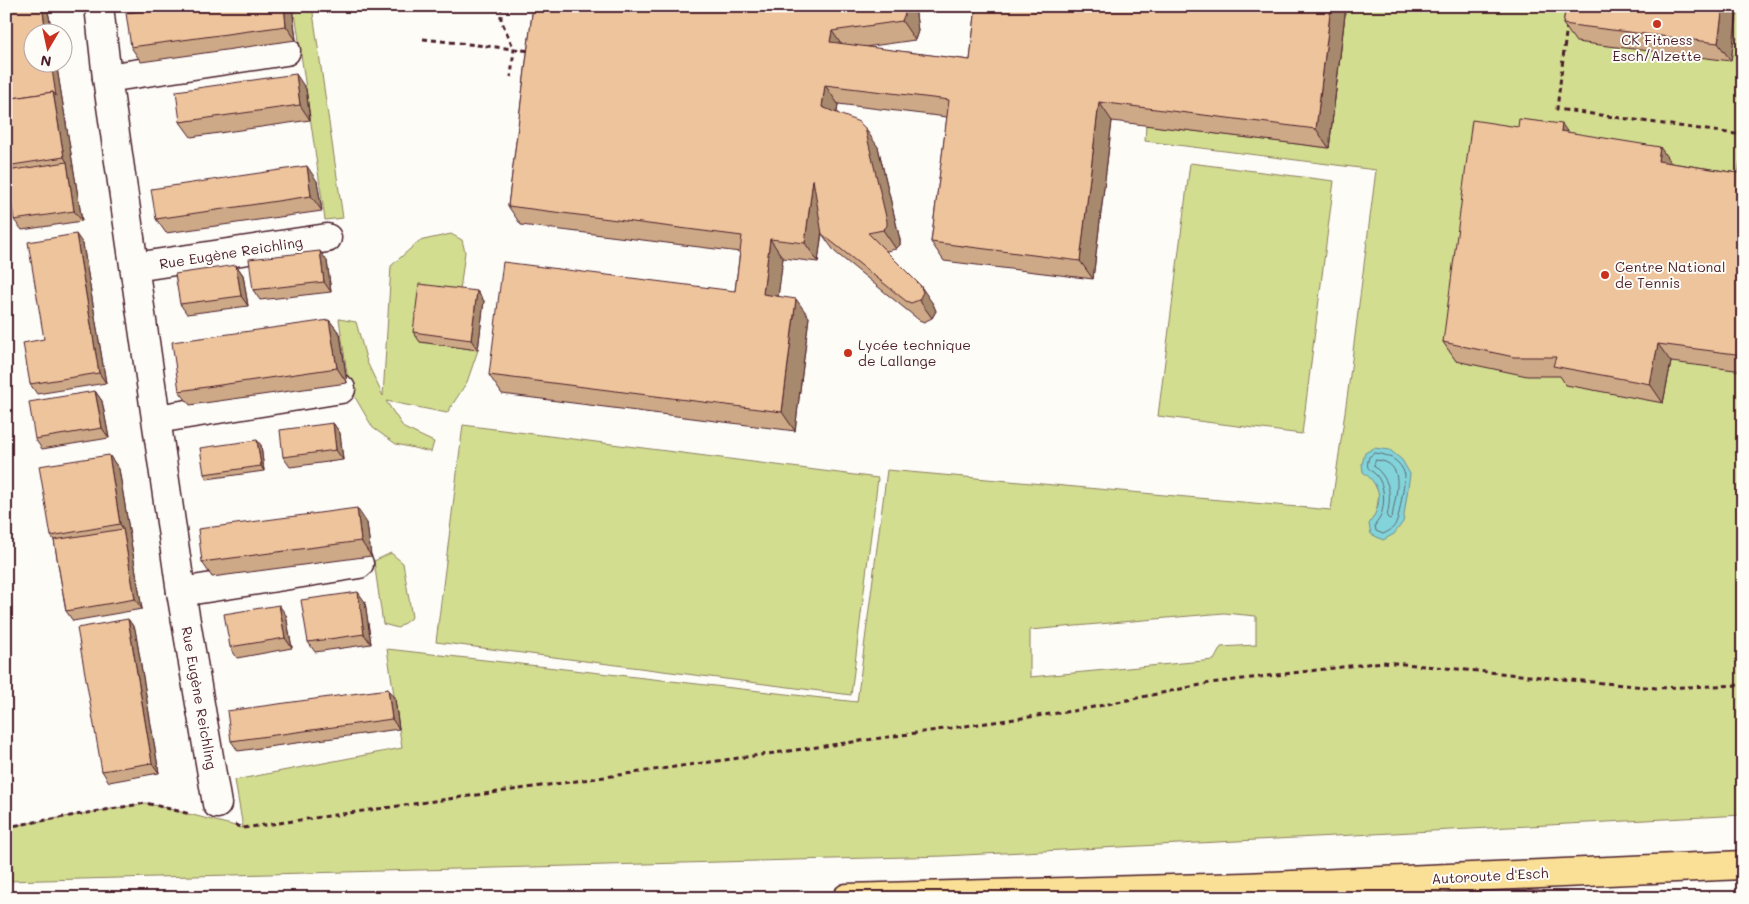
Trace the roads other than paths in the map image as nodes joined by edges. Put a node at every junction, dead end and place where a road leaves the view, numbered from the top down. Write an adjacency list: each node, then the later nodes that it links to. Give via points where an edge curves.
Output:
1 (99, 6): 3 (street, Rue Eugène Reichling)
2 (286, 50): 3 (street)
3 (107, 78): 5 (street, Rue Eugène Reichling)
4 (328, 238): 5 (street, Rue Eugène Reichling)
5 (135, 267): 7 (street, Rue Eugène Reichling)
6 (341, 389): 7 (street)
7 (157, 419): 9 (street, Rue Eugène Reichling)
8 (359, 564): 9 (street)
9 (181, 592): 10 (street, Rue Eugène Reichling)
10 (222, 814)
11 (1743, 865): 12 (highway, Autoroute d'Esch, via 1245,887)
12 (847, 898)

